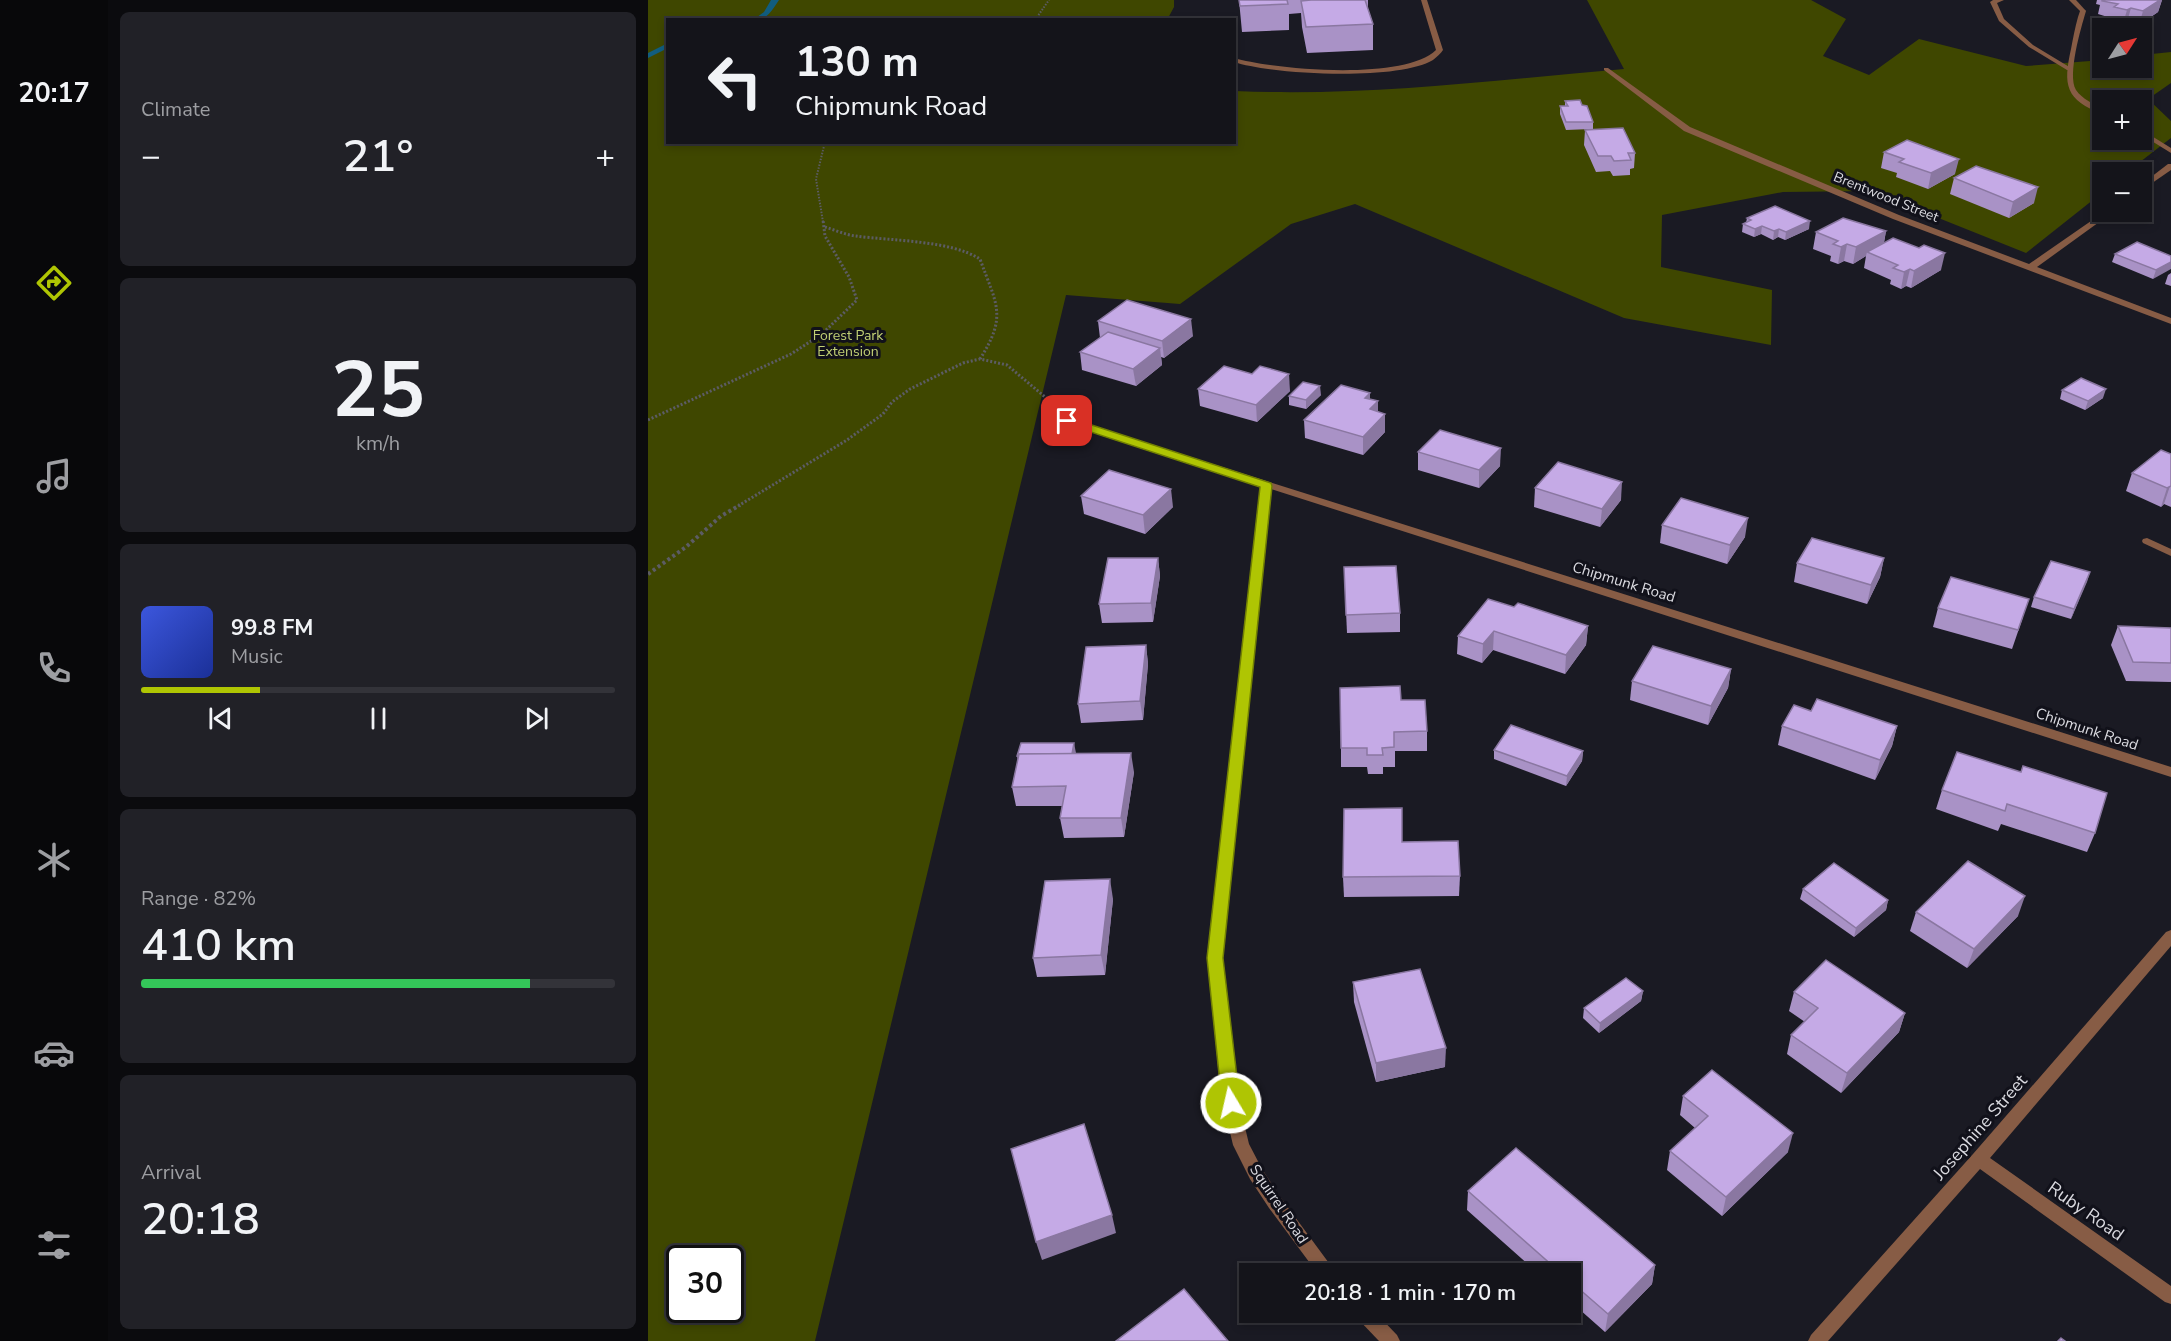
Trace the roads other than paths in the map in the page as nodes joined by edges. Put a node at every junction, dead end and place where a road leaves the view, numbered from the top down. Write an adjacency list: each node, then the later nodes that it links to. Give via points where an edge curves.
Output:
1 (1425, 0): 4 (street, via 1440,50 1430,59 1398,67 1316,72 1275,70)
2 (2001, 0): 6 (street, via 1993,3 2001,20 2031,46)
3 (2072, 0): 6 (street, via 2083,11)
4 (1236, 61)
5 (1606, 69): 13 (street, Brentwood Street, via 1687,129)
6 (2069, 69): 7 (street, via 2067,79 2073,90)
7 (2092, 105)
8 (2152, 139): 9 (street)
9 (2171, 151)
10 (2171, 166): 11 (street)
11 (2152, 180)
12 (2095, 222): 13 (street)
13 (2030, 268): 14 (street, Brentwood Street)
14 (2171, 321)
15 (1067, 421): 16 (street, Chipmunk Road)
16 (1266, 486): 19 (street, Chipmunk Road); 22 (street, Squirrel Road, via 1215,958 1228,1090 1241,1144 1275,1203)
17 (2147, 541): 18 (street)
18 (2171, 553)
19 (2171, 772)
20 (2171, 936): 21 (street, Josephine Street)
21 (1979, 1159): 23 (street, Ruby Road); 26 (street, Josephine Street)
22 (1321, 1263)
23 (2171, 1296)
24 (1374, 1323): 25 (street)
25 (1391, 1341)
26 (1816, 1341)

